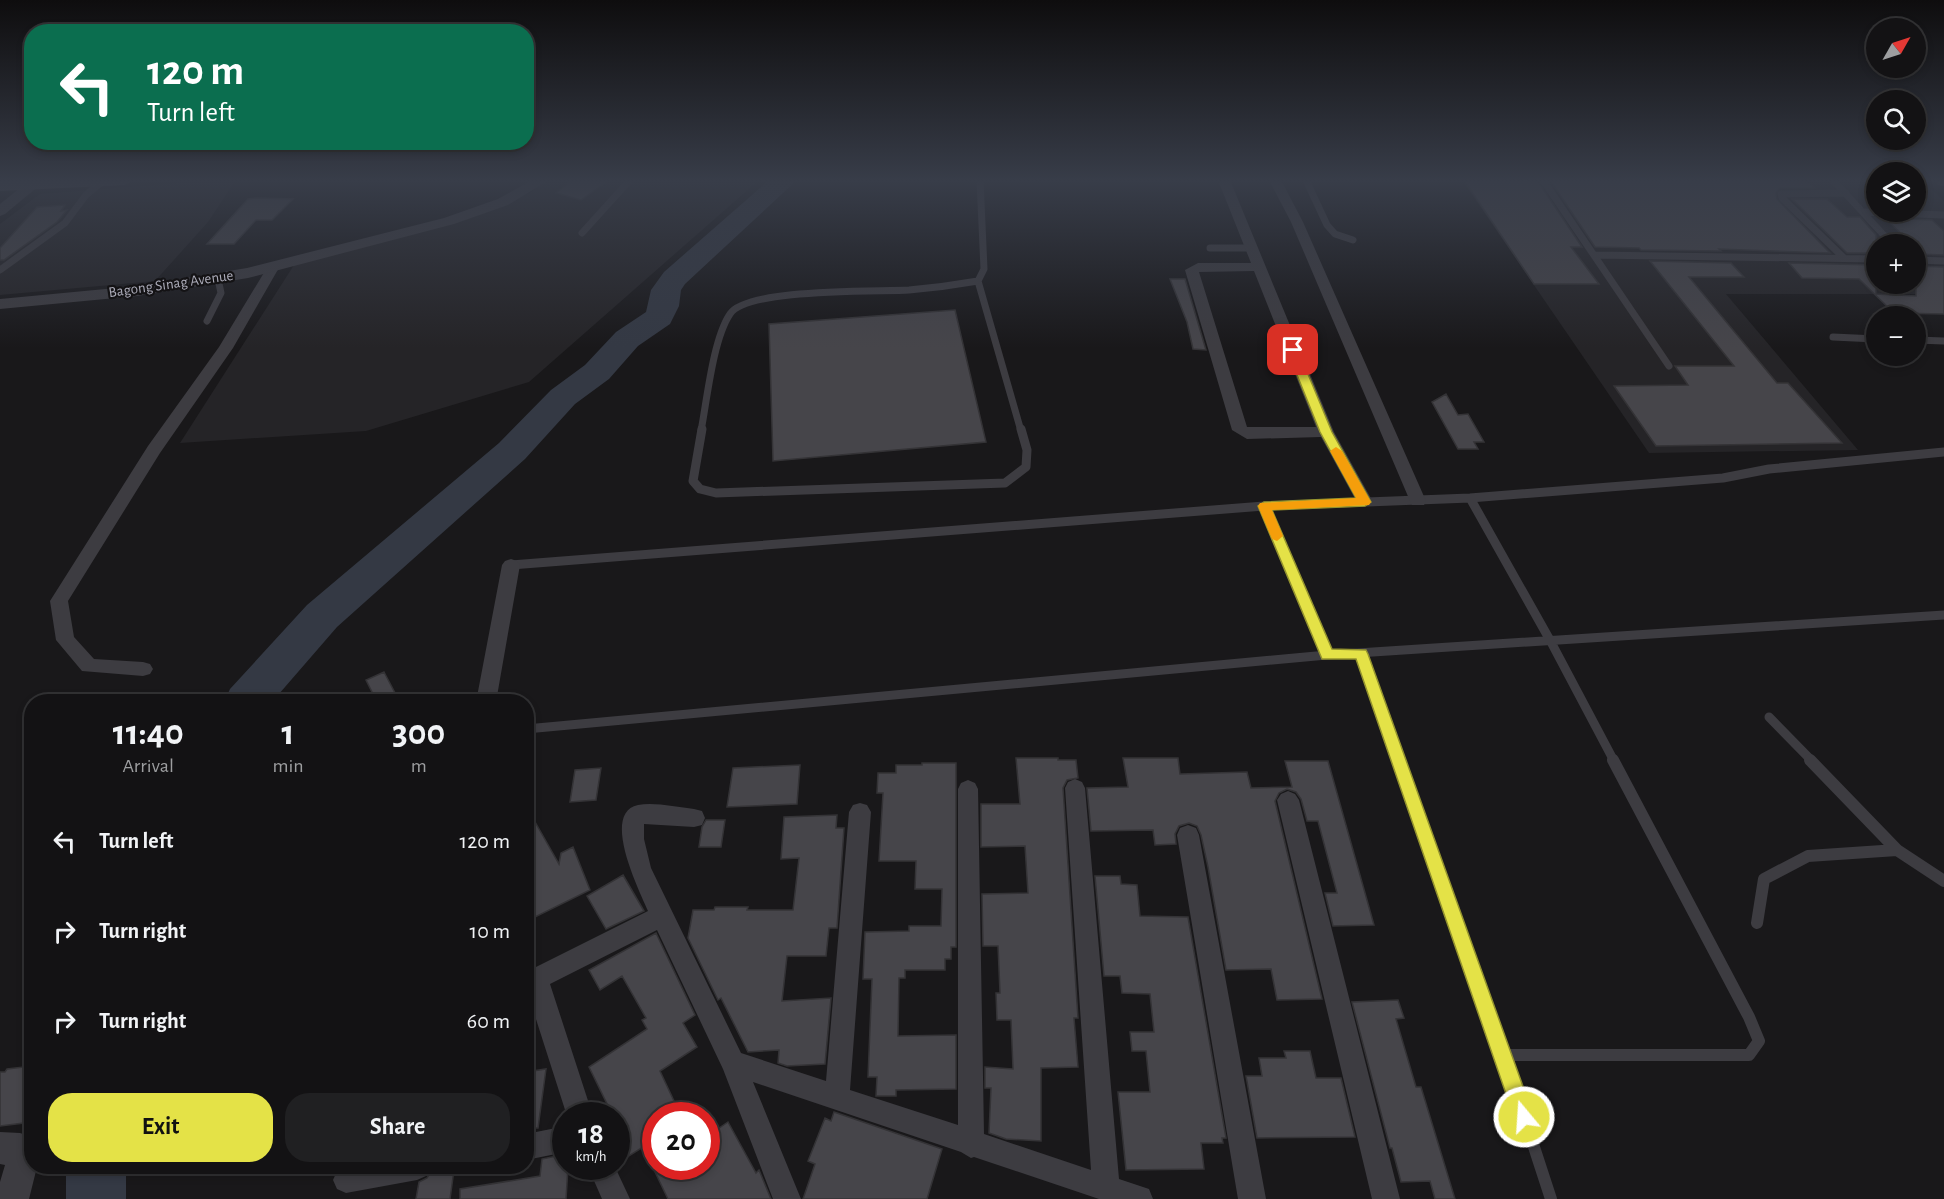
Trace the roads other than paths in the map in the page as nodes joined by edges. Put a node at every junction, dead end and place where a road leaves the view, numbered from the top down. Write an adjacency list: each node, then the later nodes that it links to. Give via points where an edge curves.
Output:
1 (47, 236): 19 (lane)
2 (391, 236): 17 (street, Bagong Sinag Avenue)
3 (983, 236): 21 (lane, via 984,269)
4 (1246, 236): 11 (street)
5 (1303, 236): 32 (street)
6 (1341, 236): 9 (lane)
7 (1582, 236): 12 (lane)
8 (1821, 236): 13 (lane)
9 (1353, 240)
10 (1210, 248): 11 (lane)
11 (1251, 248): 18 (street)
12 (1595, 255): 13 (lane); 28 (lane)
13 (1843, 257): 14 (lane)
14 (1866, 258)
15 (1926, 261): 16 (lane)
16 (1944, 261)
17 (274, 266): 20 (street, Bagong Sinag Avenue); 40 (street, via 226,348 154,450 59,602 65,640 89,666)
18 (1260, 267): 29 (street); 29 (street, via 1192,270 1240,430 1247,435)
19 (0, 270)
20 (218, 279): 22 (street, Bagong Sinag Avenue); 23 (lane, via 221,293)
21 (978, 281): 21 (lane, via 903,290 778,296 745,304 730,313 720,337 693,481 700,489 716,493 1005,483 1026,467 1026,450)
22 (0, 304)
23 (207, 321)
24 (1833, 337): 25 (lane)
25 (1866, 339)
26 (1926, 340): 27 (lane)
27 (1944, 341)
28 (1669, 366)
29 (1326, 432): 33 (street)
30 (1942, 454): 31 (lane)
31 (1470, 498): 32 (lane); 37 (lane)
32 (1418, 501): 33 (lane)
33 (1365, 502): 34 (lane)
34 (1264, 506): 35 (lane); 39 (lane)
35 (510, 565): 41 (street)
36 (1944, 615): 37 (lane)
37 (1551, 642): 38 (lane); 54 (lane, via 1759,1041 1749,1055)
38 (1361, 654): 39 (lane); 54 (lane)
39 (1327, 655): 43 (lane)
40 (143, 669)
41 (487, 694)
42 (1769, 717): 50 (lane)
43 (534, 728)
44 (1075, 788): 65 (street)
45 (968, 789): 60 (street)
46 (1288, 800): 71 (street)
47 (860, 812): 56 (street)
48 (694, 819): 52 (street, via 639,814 633,820 640,870)
49 (1188, 835): 70 (street)
50 (1897, 850): 51 (lane); 53 (lane, via 1808,856 1764,879)
51 (1944, 881)
52 (663, 915): 55 (street); 57 (street, via 538,978)
53 (1757, 923)
54 (1504, 1055): 72 (lane)
55 (733, 1063): 56 (street); 68 (street)
56 (837, 1100): 60 (street)
57 (575, 1102)
58 (552, 1142): 59 (street)
59 (534, 1145)
60 (971, 1145): 65 (street)
61 (4, 1155): 66 (street, via 20,1149 24,1155)
62 (379, 1174): 63 (street)
63 (346, 1180)
64 (607, 1180): 67 (street)
65 (1106, 1187): 69 (street)
66 (12, 1199)
67 (615, 1199)
68 (787, 1199)
69 (1139, 1199)
70 (1252, 1199)
71 (1386, 1199)
72 (1551, 1199)

